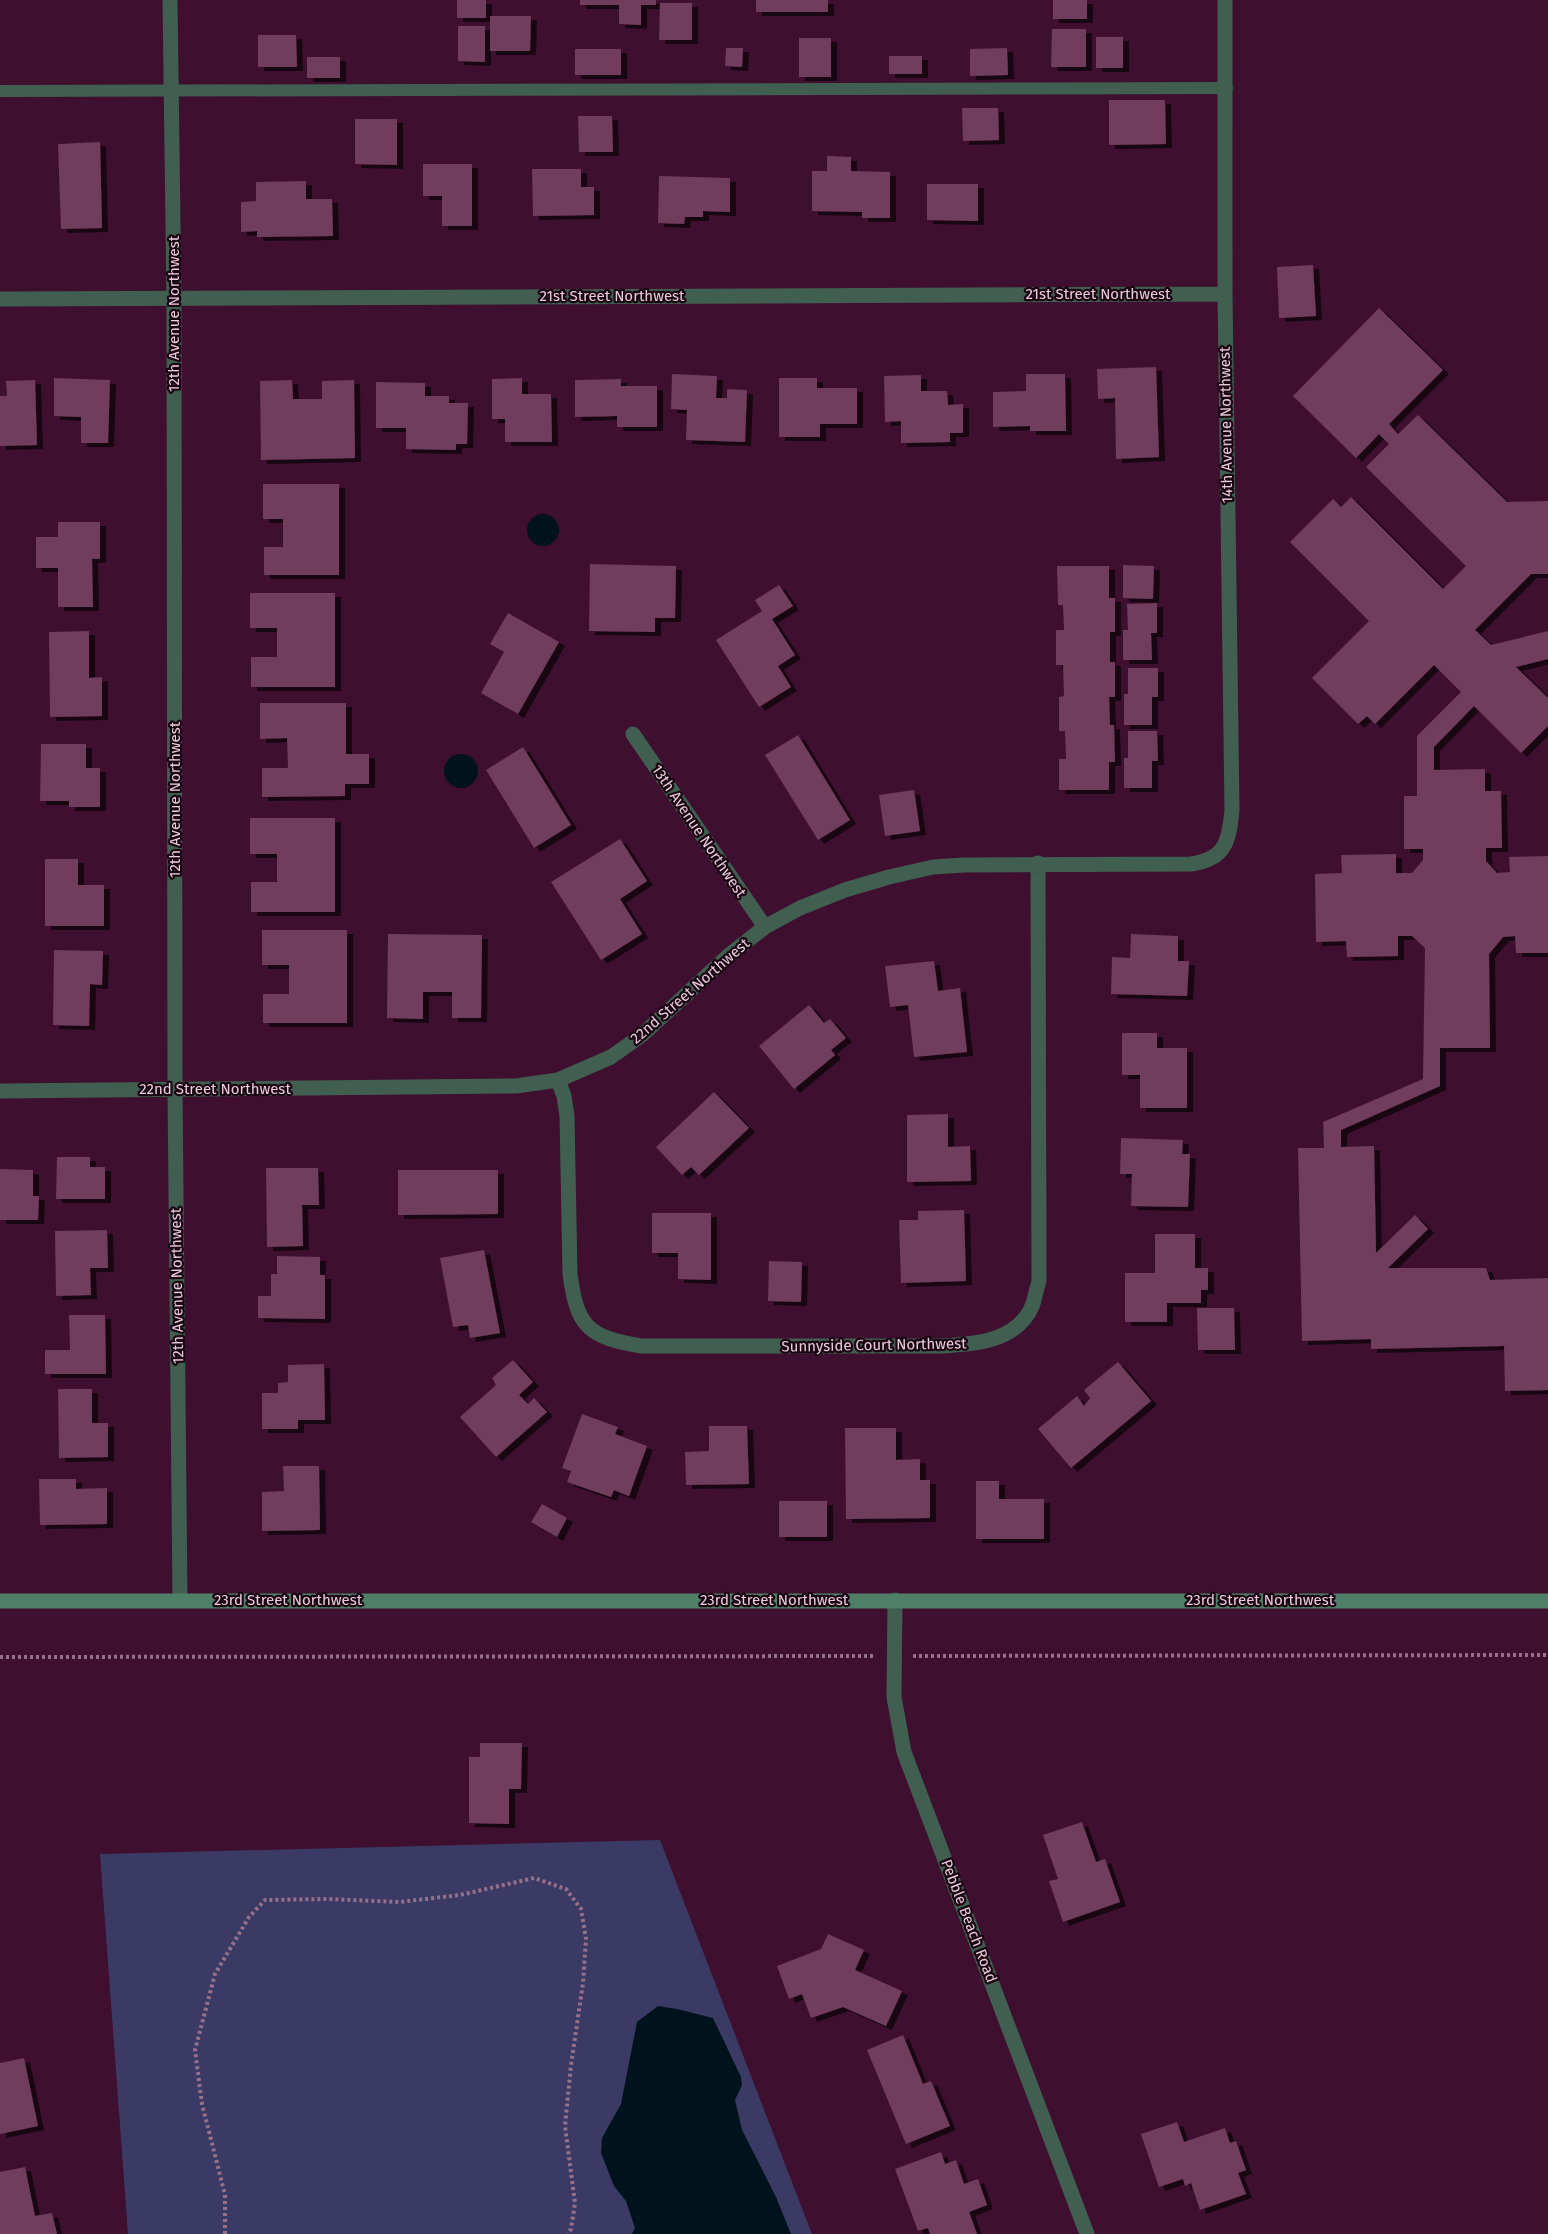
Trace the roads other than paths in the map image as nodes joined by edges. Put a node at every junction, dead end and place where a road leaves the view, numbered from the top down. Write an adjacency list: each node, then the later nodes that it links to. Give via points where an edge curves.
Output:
1 (170, 0): 5 (street, 12th Avenue Northwest)
2 (1226, 0): 3 (street, 14th Avenue Northwest)
3 (1227, 88): 5 (lane); 6 (street, 14th Avenue Northwest)
4 (0, 91): 5 (lane)
5 (172, 91): 7 (street, 12th Avenue Northwest)
6 (1225, 294): 7 (street, 21st Street Northwest); 10 (street, 14th Avenue Northwest, via 1232,810)
7 (174, 298): 8 (street, 21st Street Northwest); 14 (street, 12th Avenue Northwest)
8 (0, 299)
9 (633, 734): 12 (street, 13th Avenue Northwest)
10 (1224, 848): 11 (street, 22nd Street Northwest, via 1204,862 1191,864)
11 (1038, 863): 12 (street, 22nd Street Northwest, via 933,867 889,877 800,908); 13 (street, Sunnyside Court Northwest, via 1038,1281 1032,1305 1019,1325 995,1339 940,1346 641,1346 616,1342 594,1332 578,1315 573,1297 567,1116)
12 (765, 927): 13 (street, 22nd Street Northwest, via 642,1035 611,1057)
13 (558, 1080): 14 (street, 22nd Street Northwest, via 516,1086)
14 (175, 1090): 15 (street, 22nd Street Northwest); 16 (street, 12th Avenue Northwest)
15 (0, 1091)
16 (180, 1599): 17 (street, 23rd Street Northwest); 18 (street, 23rd Street Northwest)
17 (895, 1600): 19 (street, 23rd Street Northwest); 20 (street, Pebble Beach Road, via 894,1697 904,1752)
18 (0, 1601)
19 (1548, 1601)
20 (1087, 2234)

